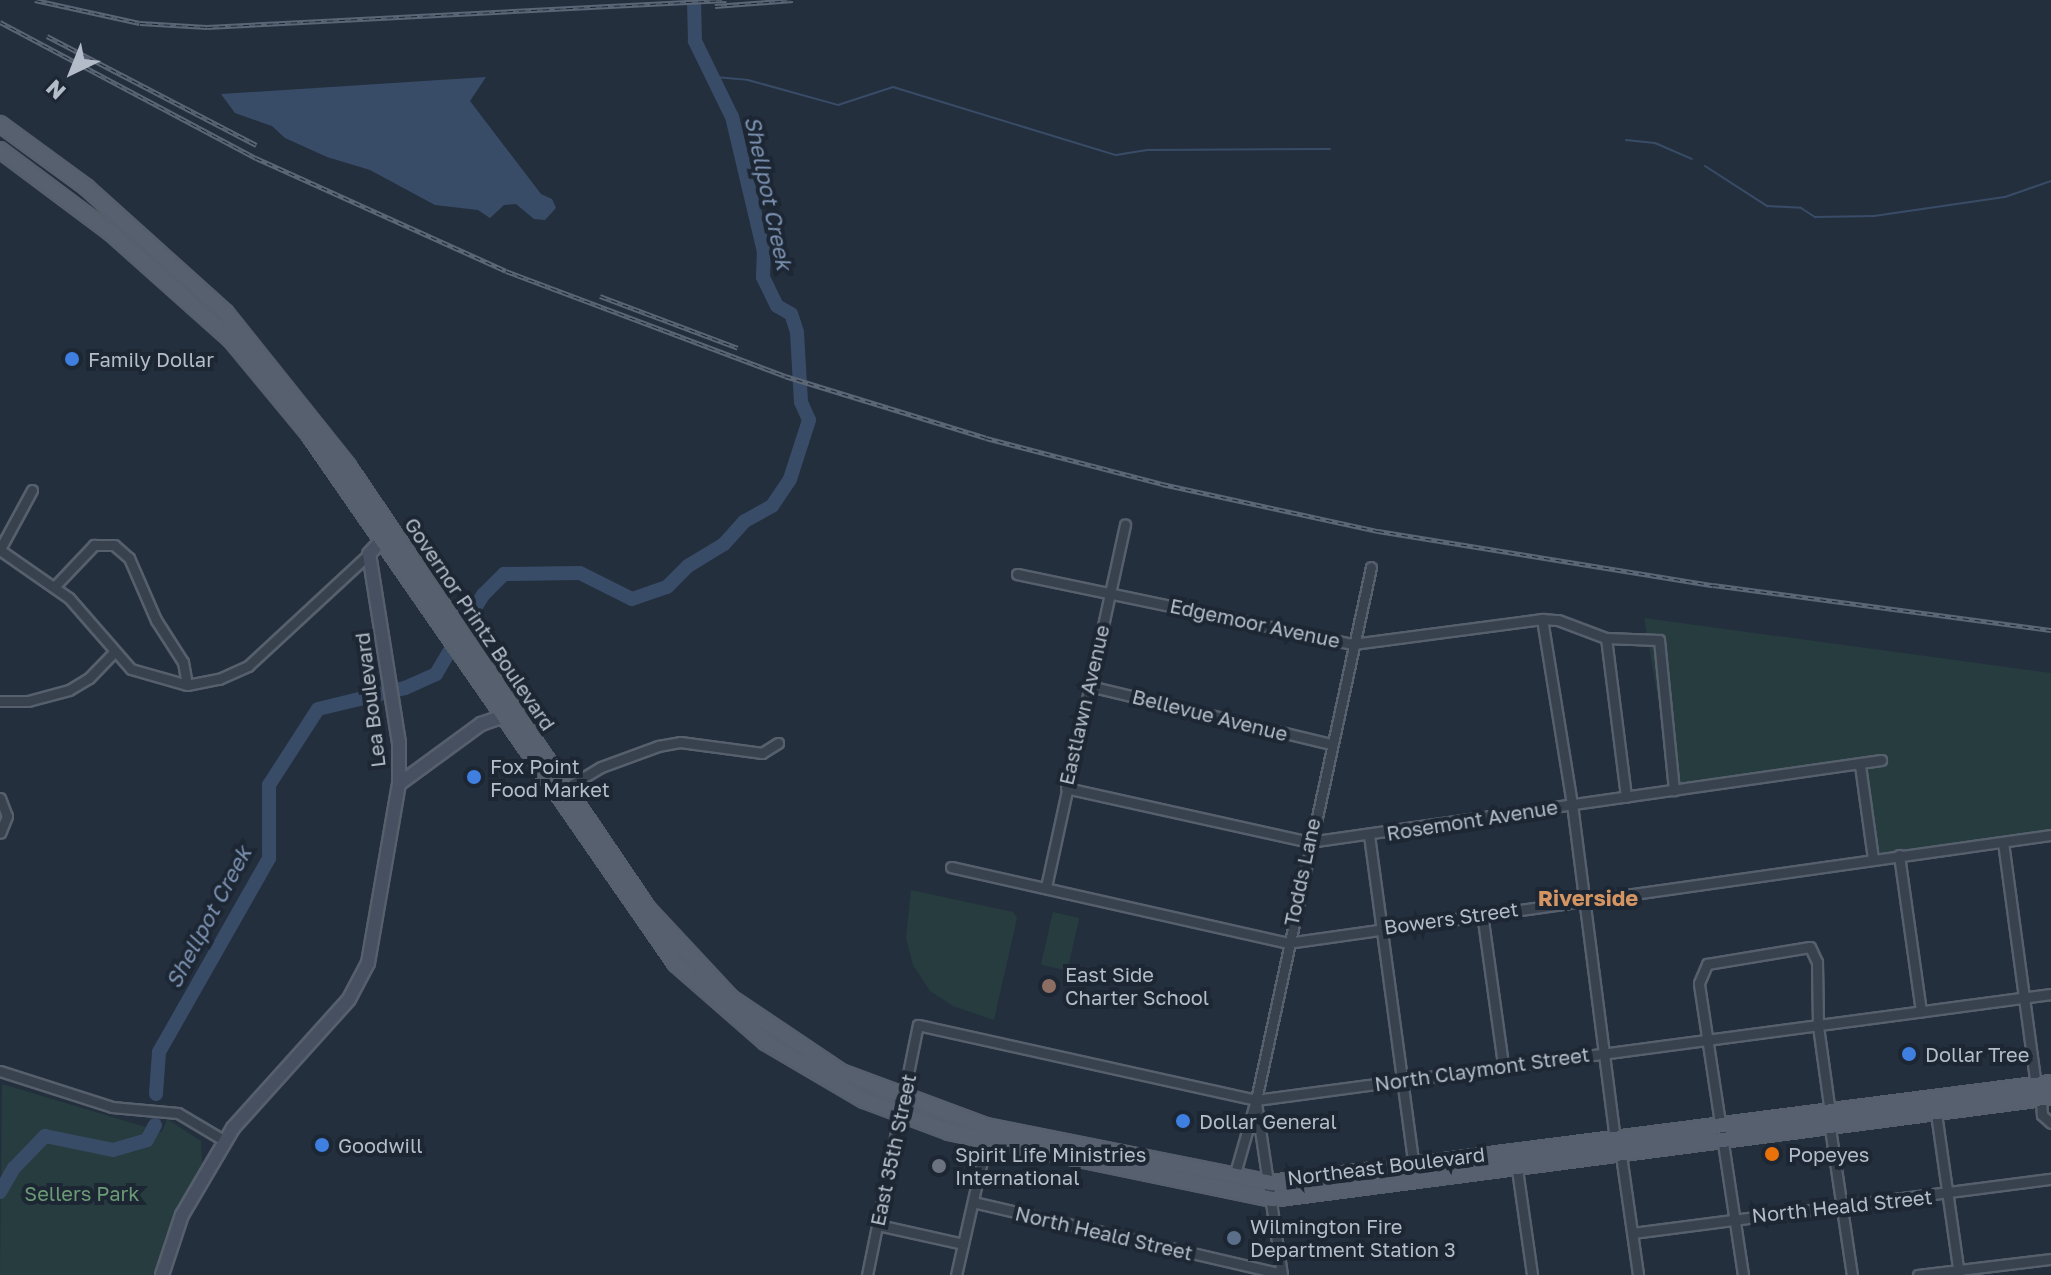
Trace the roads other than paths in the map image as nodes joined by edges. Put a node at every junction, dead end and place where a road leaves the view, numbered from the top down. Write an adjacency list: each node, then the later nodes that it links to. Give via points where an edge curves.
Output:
1 (0, 124): 4 (main road, Governor Printz Boulevard, via 86,187 192,280 262,354)
2 (0, 150): 3 (main road, Governor Printz Boulevard, via 111,233 231,340)
3 (257, 372): 4 (main road, via 266,373 321,440); 7 (main road, Governor Printz Boulevard, via 308,433)
4 (329, 442): 15 (main road, Governor Printz Boulevard)
5 (32, 490): 8 (street)
6 (1125, 524): 13 (street, Eastlawn Avenue)
7 (382, 540): 9 (street); 15 (main road, Governor Printz Boulevard)
8 (0, 550): 12 (street)
9 (369, 554): 20 (street, via 248,666); 29 (street, Lea Boulevard, via 395,712)
10 (1371, 567): 17 (street, Todds Lane)
11 (1017, 574): 13 (street, Edgemoor Avenue)
12 (55, 586): 19 (street); 20 (street, via 94,545 114,545 129,558 156,620 183,662)
13 (1110, 592): 17 (street, Edgemoor Avenue); 21 (street, Eastlawn Avenue)
14 (1542, 619): 16 (street); 17 (street, Edgemoor Avenue); 35 (street)
15 (453, 630): 18 (main road, Governor Printz Boulevard)
16 (1606, 638): 31 (street, via 1659,640); 33 (street)
17 (1353, 644): 26 (street, Todds Lane)
18 (464, 647): 23 (main road, Governor Printz Boulevard); 24 (main road, Governor Printz Boulevard)
19 (113, 653): 20 (street, via 145,675); 22 (street, via 69,690 28,701)
20 (187, 685)
21 (1089, 686): 26 (street, Bellevue Avenue); 30 (street, Eastlawn Avenue)
22 (0, 701)
23 (504, 716): 24 (main road); 29 (street, Lea Boulevard, via 481,724); 32 (main road, Governor Printz Boulevard)
24 (529, 731): 32 (main road, Governor Printz Boulevard)
25 (778, 743): 32 (street, via 762,753 680,742 658,746 601,767)
26 (1330, 744): 39 (street, Todds Lane)
27 (1881, 760): 28 (street, Rosemont Avenue)
28 (1860, 765): 31 (street, Rosemont Avenue); 42 (street)
29 (399, 784): 69 (street, via 368,963 349,999 274,1078)
30 (1066, 788): 39 (street, Rosemont Avenue); 44 (street, Eastlawn Avenue)
31 (1674, 790): 33 (street, Rosemont Avenue)
32 (562, 791): 60 (main road, Governor Printz Boulevard, via 648,909 703,973 804,1051); 63 (main road, via 647,928 710,998 791,1060)
33 (1626, 797): 35 (street, Rosemont Avenue)
34 (0, 798): 36 (street, via 7,816)
35 (1572, 804): 37 (street, Rosemont Avenue); 45 (street)
36 (0, 833)
37 (1369, 835): 39 (street, Rosemont Avenue); 47 (street)
38 (2051, 835): 40 (street, Bowers Street)
39 (1309, 842): 48 (street, Todds Lane)
40 (2003, 842): 41 (street, Bowers Street); 50 (street)
41 (1899, 855): 42 (street, Bowers Street); 51 (street)
42 (1873, 859): 45 (street, Bowers Street)
43 (951, 867): 44 (street, Bowers Street)
44 (1046, 887): 48 (street, Bowers Street)
45 (1585, 901): 46 (street, Bowers Street); 55 (street)
46 (1482, 913): 47 (street, Bowers Street); 56 (street)
47 (1383, 927): 48 (street, Bowers Street); 58 (street)
48 (1287, 943): 61 (street, Todds Lane)
49 (2051, 994): 50 (street, North Claymont Street)
50 (2026, 998): 51 (street, North Claymont Street); 59 (street)
51 (1921, 1011): 53 (street, North Claymont Street)
52 (918, 1025): 60 (street, East 35th Street); 61 (street, North Claymont Street)
53 (1818, 1026): 54 (street, North Claymont Street); 54 (street, via 1817,962 1810,947 1707,964 1699,983); 64 (street)
54 (1708, 1036): 55 (street, North Claymont Street); 66 (street)
55 (1606, 1052): 56 (street, North Claymont Street); 68 (street)
56 (1503, 1065): 58 (street, North Claymont Street)
57 (0, 1071): 69 (street, via 112,1107 164,1110)
58 (1406, 1079): 61 (street, North Claymont Street); 73 (street)
59 (2045, 1091): 62 (main road, Northeast Boulevard); 64 (main road, Northeast Boulevard); 65 (street, via 2042,1115)
60 (905, 1100): 63 (street, East 35th Street); 67 (main road, Governor Printz Boulevard)
61 (1256, 1100): 75 (street, Todds Lane); 77 (street)
62 (1936, 1113): 64 (main road, Northeast Boulevard); 78 (street)
63 (901, 1115): 67 (main road, via 915,1112); 83 (street, East 35th Street)
64 (1830, 1120): 66 (main road, Northeast Boulevard); 70 (main road, Northeast Boulevard); 81 (street)
65 (2051, 1123)
66 (1724, 1125): 68 (main road, Northeast Boulevard); 70 (street)
67 (986, 1132): 75 (main road, Governor Printz Boulevard); 79 (main road, Northeast Boulevard); 80 (street)
68 (1615, 1139): 71 (main road, Northeast Boulevard)
69 (225, 1141): 88 (street, via 182,1215)
70 (1725, 1141): 72 (main road, Northeast Boulevard); 82 (street)
71 (1599, 1142): 73 (main road, Northeast Boulevard); 74 (main road, via 1576,1152 1525,1159)
72 (1621, 1155): 74 (main road, Northeast Boulevard); 84 (street)
73 (1414, 1166): 77 (main road, Northeast Boulevard)
74 (1517, 1169): 79 (main road, Northeast Boulevard); 92 (street)
75 (1234, 1177): 77 (main road, Governor Printz Boulevard)
76 (2051, 1179): 78 (street, North Heald Street)
77 (1271, 1183): 79 (street)
78 (1947, 1194): 81 (street, North Heald Street); 87 (street)
79 (1272, 1199): 91 (street)
80 (973, 1202): 85 (street); 91 (street, North Heald Street)
81 (1843, 1208): 82 (street, North Heald Street); 95 (street)
82 (1735, 1217): 84 (street, North Heald Street); 94 (street)
83 (878, 1225): 85 (street); 89 (street, East 35th Street)
84 (1633, 1233): 93 (street)
85 (963, 1244): 90 (street)
86 (2051, 1259): 87 (street)
87 (1958, 1272): 96 (street)
88 (162, 1275)
89 (867, 1275)
90 (956, 1275)
91 (1282, 1275)
92 (1532, 1275)
93 (1638, 1275)
94 (1743, 1275)
95 (1852, 1275)
96 (1918, 1275)

